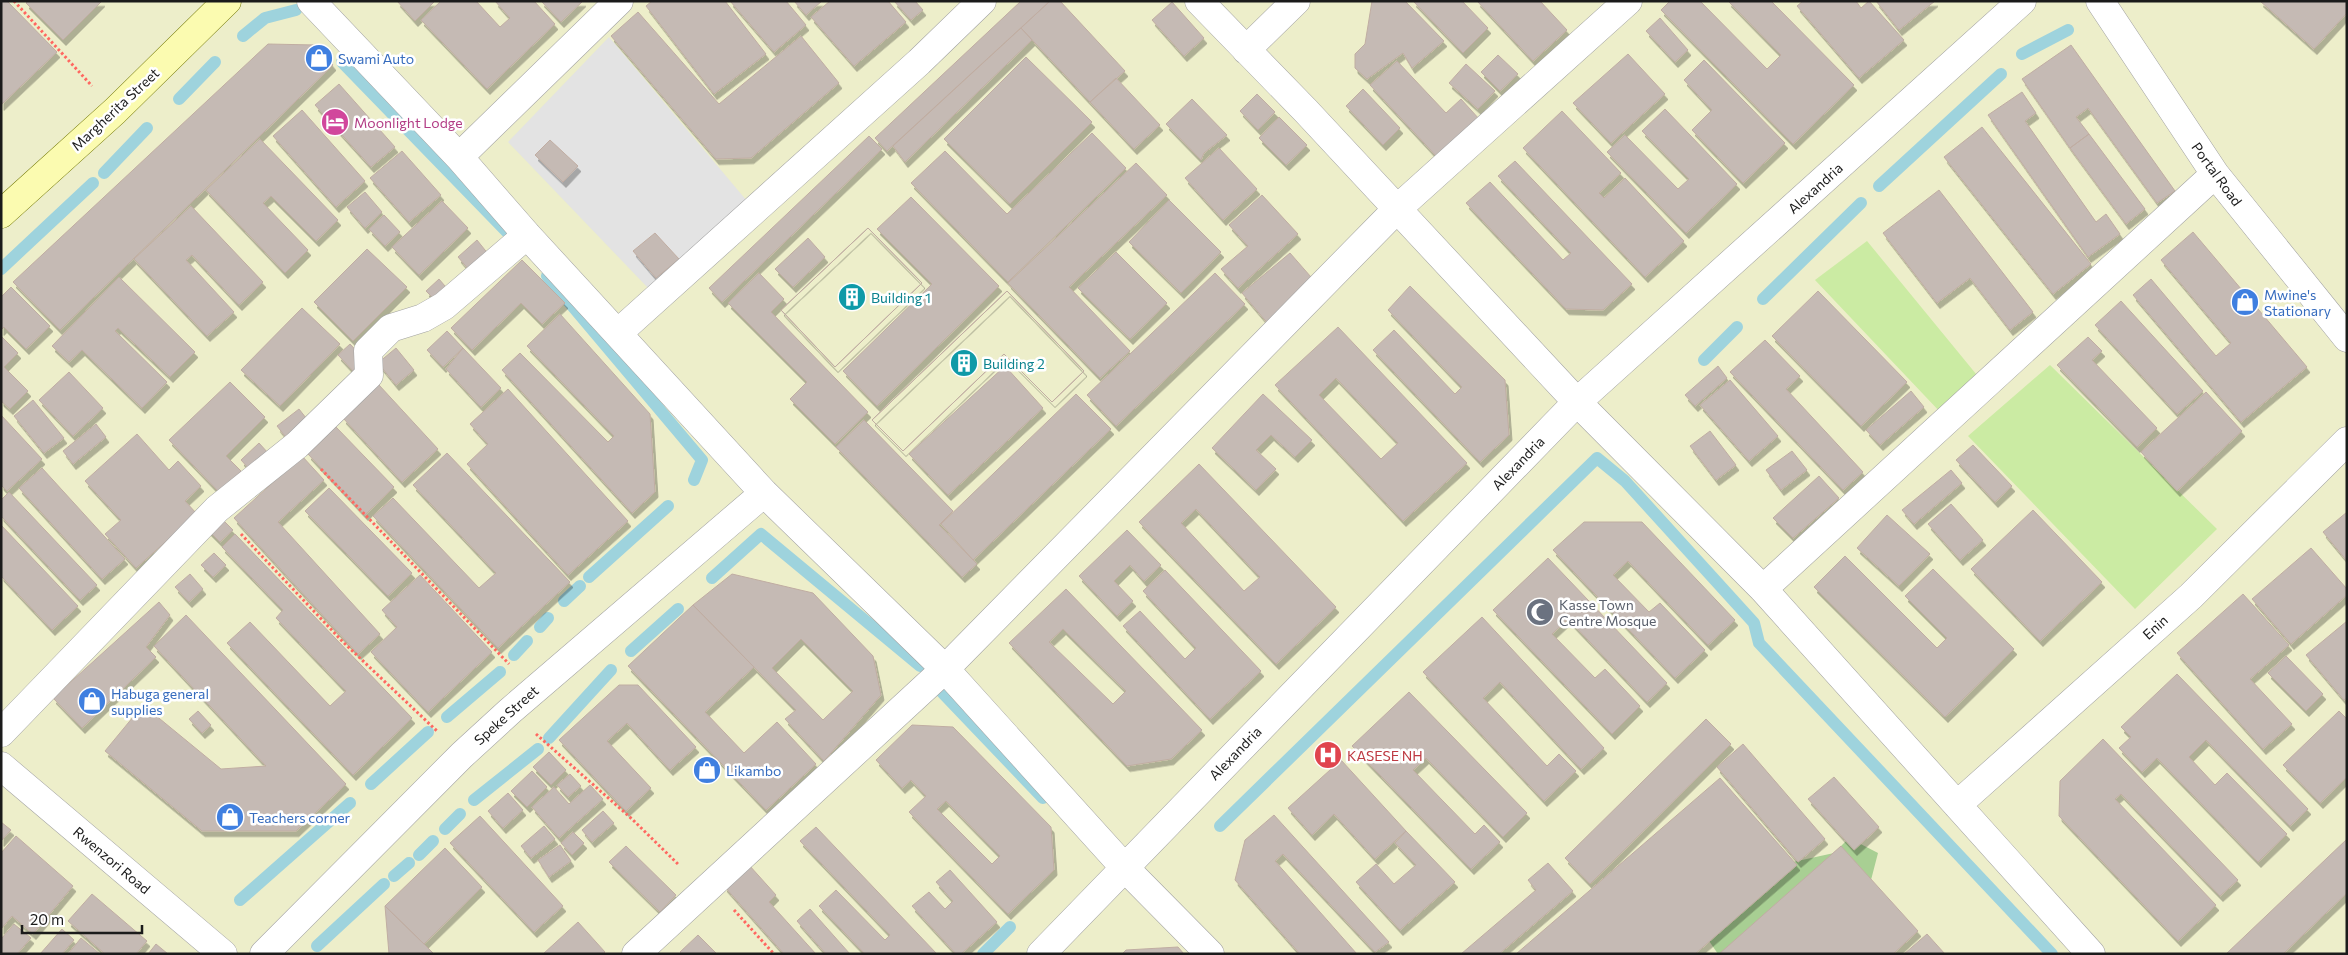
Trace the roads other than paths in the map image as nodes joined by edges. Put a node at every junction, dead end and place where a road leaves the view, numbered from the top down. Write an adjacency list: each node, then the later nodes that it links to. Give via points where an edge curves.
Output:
1 (228, 1): 14 (street, Margherita Street)
2 (311, 1): 11 (street)
3 (619, 1): 11 (street)
4 (982, 1): 16 (street)
5 (1199, 1): 10 (street)
6 (1296, 1): 10 (street)
7 (1628, 1): 13 (street)
8 (2022, 1): 18 (street, Alexandria)
9 (2100, 1): 12 (street, Portal Road)
10 (1246, 50): 13 (street)
11 (459, 157): 15 (street)
12 (2215, 174): 17 (street, Portal Road); 21 (street)
13 (1397, 209): 18 (street); 22 (street)
14 (1, 214)
15 (527, 235): 16 (street); 23 (street, via 444,306 423,318 391,328 368,351 369,375 296,445 217,509)
16 (618, 333): 20 (street)
17 (2347, 338)
18 (1577, 402): 21 (street); 26 (street, Alexandria)
19 (2347, 441): 25 (street, Enin, via 2190,596)
20 (764, 493): 22 (street); 28 (street, Speke Street, via 462,755)
21 (1763, 589): 25 (street)
22 (945, 669): 26 (street); 29 (street)
23 (1, 732)
24 (1, 766): 27 (street, Rwenzori Road)
25 (1956, 805): 32 (street)
26 (1124, 867): 30 (street, Alexandria); 31 (street)
27 (223, 954)
28 (264, 954)
29 (636, 954)
30 (1041, 954)
31 (1210, 954)
32 (2091, 954)

